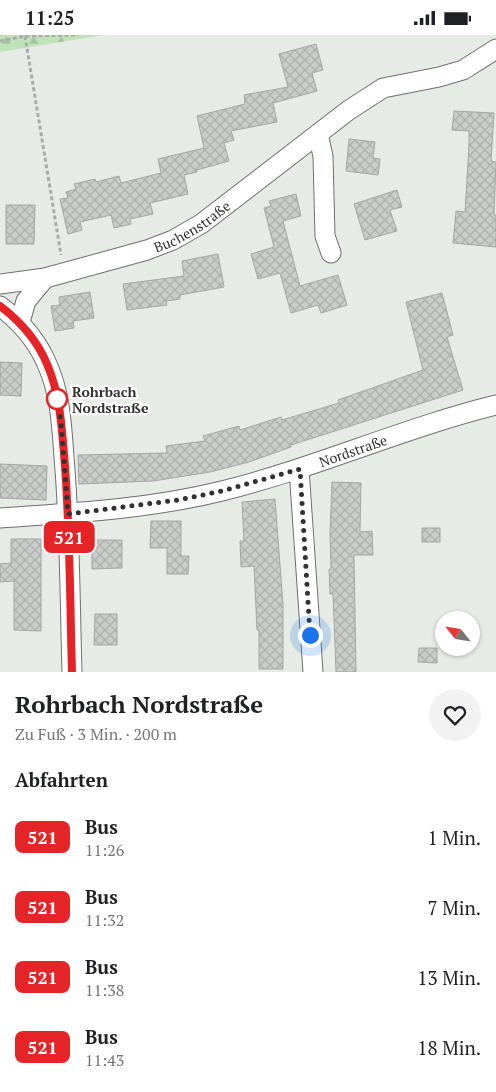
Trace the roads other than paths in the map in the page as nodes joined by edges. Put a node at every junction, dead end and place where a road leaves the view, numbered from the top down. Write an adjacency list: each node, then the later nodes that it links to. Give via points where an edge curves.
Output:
1 (496, 49): 2 (street, Buchenstraße, via 463,70 383,88)
2 (318, 134): 3 (street, via 323,156 325,237); 4 (street, Buchenstraße, via 201,224 173,241)
3 (331, 253)
4 (45, 278): 5 (street, Buchenstraße); 7 (street, via 26,301)
5 (0, 284)
6 (0, 306): 7 (street)
7 (20, 322): 10 (street, via 47,364 56,390)
8 (496, 405): 9 (street, Nordstraße, via 414,427)
9 (300, 469): 10 (street, Nordstraße, via 178,500); 13 (street)
10 (68, 514): 11 (street, Nordstraße); 12 (street)
11 (0, 517)
12 (72, 672)
13 (313, 672)

